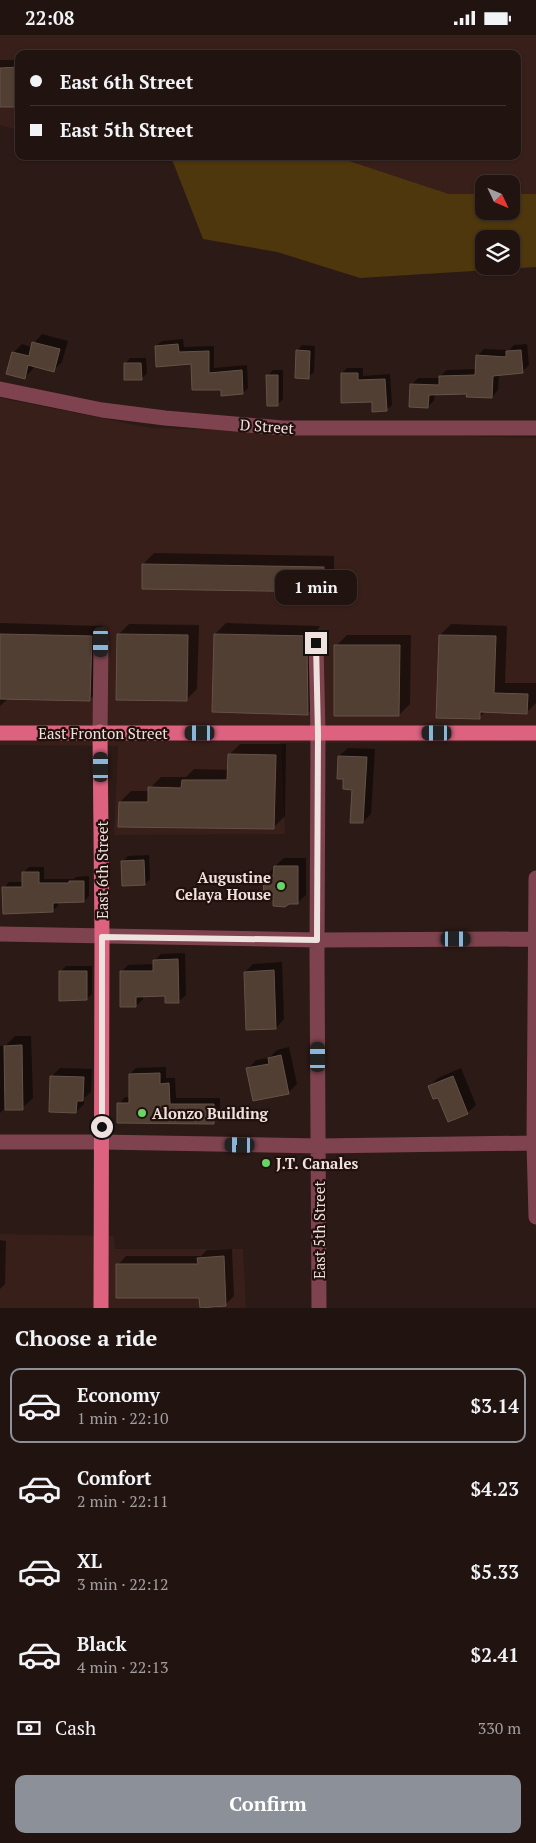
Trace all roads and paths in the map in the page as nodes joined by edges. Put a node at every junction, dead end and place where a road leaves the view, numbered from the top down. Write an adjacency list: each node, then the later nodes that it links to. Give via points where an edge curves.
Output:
1 (0, 389): 2 (street, D Street, via 102,410 283,428)
2 (536, 428)
3 (101, 642): 5 (street, East 6th Street)
4 (316, 643): 8 (street, East 5th Street)
5 (100, 732): 6 (main road, East Fronton Street); 8 (main road, East Fronton Street); 11 (main road, East 6th Street)
6 (0, 733)
7 (536, 733): 8 (main road, East Fronton Street)
8 (318, 734): 13 (street, East 5th Street)
9 (536, 878): 12 (street)
10 (0, 934): 11 (street)
11 (102, 937): 13 (street); 14 (main road, East 6th Street)
12 (536, 939): 13 (street); 16 (street)
13 (317, 940): 17 (street, East 5th Street)
14 (101, 1141): 15 (street); 17 (street); 19 (main road, East 6th Street)
15 (0, 1142)
16 (535, 1143): 17 (street); 18 (street)
17 (319, 1146): 20 (street, East 5th Street)
18 (536, 1217)
19 (101, 1308)
20 (319, 1308)

